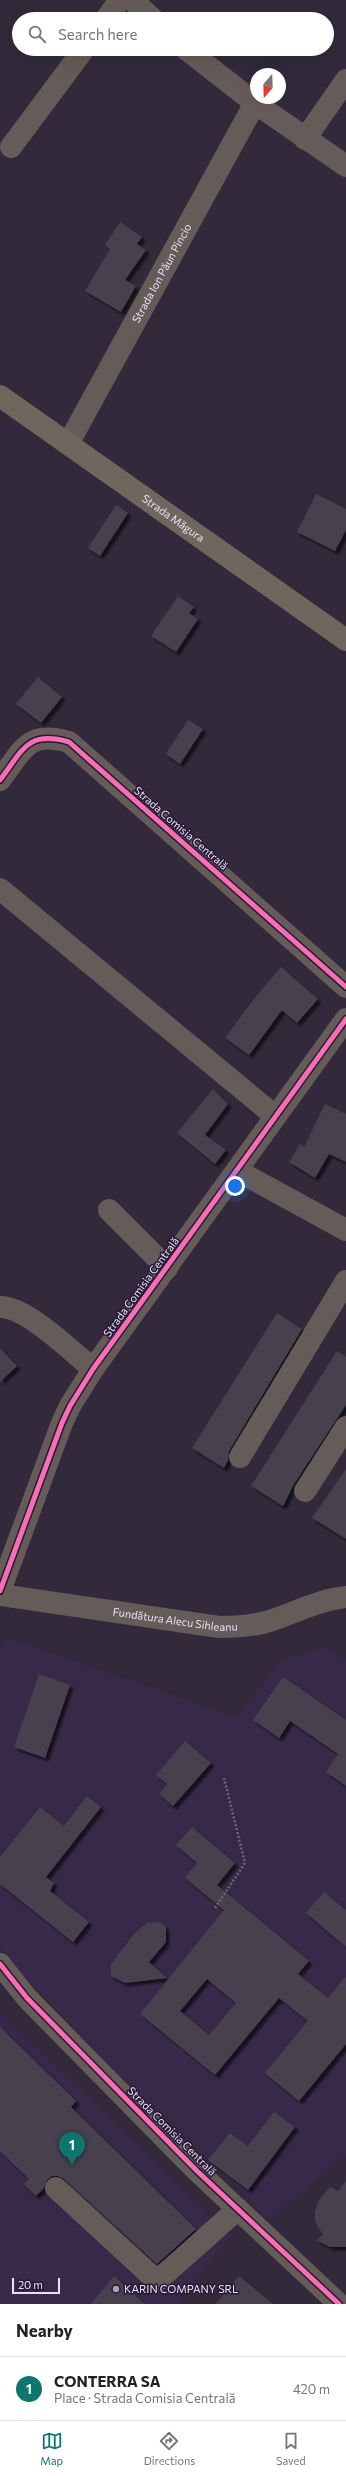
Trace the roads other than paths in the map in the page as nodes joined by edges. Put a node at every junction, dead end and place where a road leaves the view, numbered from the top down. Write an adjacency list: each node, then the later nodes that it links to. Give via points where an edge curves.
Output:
1 (120, 0): 3 (street)
2 (132, 0): 4 (street)
3 (111, 12)
4 (145, 12)
5 (79, 56): 11 (street)
6 (195, 56): 8 (street)
7 (346, 80): 10 (street)
8 (250, 100)
9 (255, 104): 10 (street); 14 (street, Strada Ion Păun Pincio)
10 (305, 139): 12 (street)
11 (11, 148)
12 (346, 166)
13 (0, 396): 14 (main road, Strada Măgura)
14 (68, 444): 15 (main road, Strada Măgura)
15 (346, 640)
16 (0, 780): 18 (street, Strada Comisia Centrală, via 26,746 39,738 51,737 69,742)
17 (0, 889): 20 (street)
18 (346, 987)
19 (346, 1020): 20 (street, Strada Comisia Centrală)
20 (275, 1116): 21 (street, Strada Comisia Centrală)
21 (238, 1171): 23 (street); 24 (street, Strada Comisia Centrală)
22 (109, 1210): 24 (street)
23 (346, 1230)
24 (167, 1268): 27 (street, Strada Comisia Centrală)
25 (346, 1281): 29 (street)
26 (0, 1307): 27 (street, via 10,1306 24,1313)
27 (93, 1369): 31 (street, Strada Comisia Centrală, via 62,1423)
28 (346, 1427): 30 (street)
29 (240, 1457)
30 (305, 1491)
31 (0, 1591)
32 (0, 1595): 33 (street, Fundătura Alecu Sihleanu, via 219,1627 266,1622 328,1599)
33 (346, 1597)
34 (0, 1964): 36 (street, Strada Comisia Centrală, via 27,1998)
35 (56, 2188): 36 (street, via 157,2281)
36 (238, 2209): 37 (street, Strada Comisia Centrală)
37 (341, 2299)

